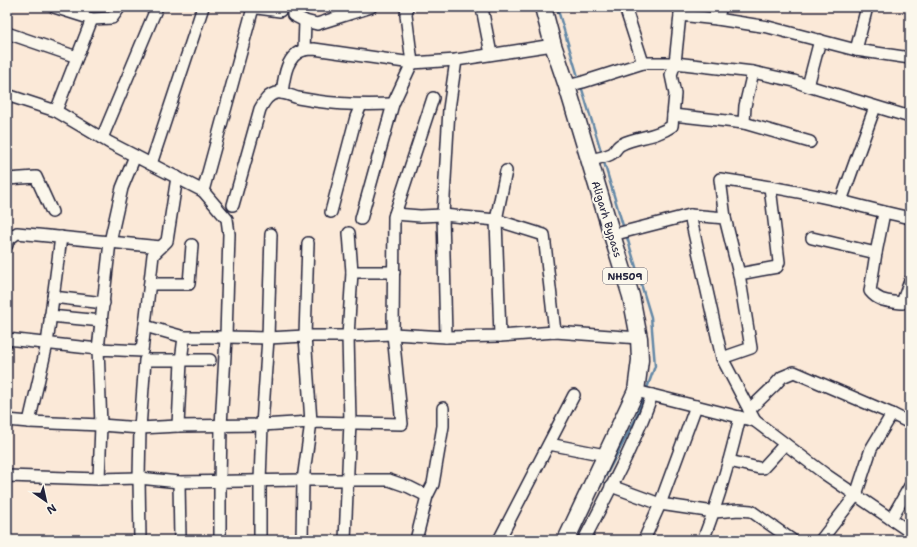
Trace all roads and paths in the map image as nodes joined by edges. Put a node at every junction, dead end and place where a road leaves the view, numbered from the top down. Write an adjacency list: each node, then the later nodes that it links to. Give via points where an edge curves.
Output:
1 (54, 7): 15 (street)
2 (120, 7): 17 (street, via 112,18)
3 (157, 7): 45 (street)
4 (203, 7): 49 (street)
5 (252, 7): 14 (street); 54 (street)
6 (294, 7): 19 (street, via 293,15)
7 (372, 7): 19 (street, via 317,24)
8 (407, 7): 31 (street)
9 (544, 7): 22 (highway, Aligarh Bypass / NH509)
10 (625, 7): 29 (street)
11 (721, 7): 18 (street)
12 (867, 7): 24 (street)
13 (482, 8): 25 (street)
14 (273, 9)
15 (74, 10): 17 (street)
16 (680, 11): 18 (street); 30 (street)
17 (92, 19): 26 (street)
18 (717, 19): 21 (street, via 768,27)
19 (305, 21): 23 (street)
20 (7, 34): 26 (street)
21 (820, 40): 24 (street); 34 (street)
22 (553, 45): 25 (street); 33 (highway, Aligarh Bypass / NH509)
23 (304, 50): 31 (street, via 314,49); 35 (street, via 291,60)
24 (856, 50): 27 (street)
25 (491, 54): 28 (street)
26 (77, 57): 41 (street)
27 (910, 58)
28 (456, 60): 31 (street); 61 (street, via 449,109)
29 (643, 63): 30 (street); 33 (street)
30 (675, 63): 32 (street); 42 (street, via 671,75 676,94)
31 (412, 64): 38 (street)
32 (753, 72): 34 (street, via 794,80); 44 (street)
33 (575, 84): 48 (highway, Aligarh Bypass / NH509)
34 (808, 86): 40 (street)
35 (282, 93): 39 (street, via 316,101); 56 (street, via 268,96 260,109)
36 (7, 94): 41 (street)
37 (433, 98): 60 (street)
38 (393, 104): 39 (street); 63 (street)
39 (361, 105): 58 (street)
40 (875, 106): 43 (street); 55 (street)
41 (56, 111): 45 (street)
42 (673, 115): 44 (street); 48 (street, via 672,126 667,130 628,141 611,154)
43 (910, 116)
44 (744, 123): 46 (street)
45 (102, 138): 47 (street)
46 (810, 142)
47 (135, 156): 49 (street); 72 (street, via 122,188)
48 (596, 158): 69 (highway, Aligarh Bypass / NH509)
49 (151, 164): 51 (street)
50 (506, 171): 66 (street)
51 (177, 177): 54 (street); 76 (street, via 167,241)
52 (7, 179): 57 (street, via 36,177)
53 (770, 187): 55 (street); 64 (street, via 720,179); 80 (street, via 779,262 777,267)
54 (203, 191): 94 (street, via 227,219)
55 (841, 201): 59 (street)
56 (233, 205)
57 (52, 212)
58 (331, 212)
59 (884, 212): 65 (street); 77 (street)
60 (395, 214): 61 (street); 79 (street)
61 (443, 215): 66 (street); 95 (street)
62 (690, 215): 64 (street); 69 (street); 102 (street)
63 (361, 218)
64 (725, 218): 80 (street)
65 (910, 218)
66 (496, 220): 88 (street, via 544,235); 92 (street)
67 (349, 233): 78 (street)
68 (271, 234): 96 (street)
69 (615, 234): 97 (highway, Aligarh Bypass / NH509)
70 (61, 237): 72 (street); 74 (street, via 17,233 8,240); 83 (street)
71 (812, 238): 77 (street)
72 (110, 242): 76 (street); 84 (street)
73 (308, 243): 90 (street)
74 (7, 245)
75 (192, 245): 82 (street, via 189,284)
76 (154, 250): 82 (street)
77 (876, 253): 81 (street, via 870,291 875,297 902,303)
78 (352, 272): 79 (street); 91 (street)
79 (394, 272): 89 (street)
80 (739, 274): 102 (street, via 751,348)
81 (910, 281)
82 (150, 284): 87 (street)
83 (53, 297): 84 (street); 85 (street)
84 (104, 303): 86 (street)
85 (50, 316): 86 (street); 99 (street)
86 (102, 321): 100 (street)
87 (145, 326): 93 (street); 101 (street)
88 (556, 332): 92 (street); 97 (street)
89 (393, 334): 91 (street); 95 (street); 116 (street, via 402,424)
90 (305, 336): 91 (street); 96 (street); 115 (street)
91 (348, 336): 116 (street)
92 (500, 336): 95 (street)
93 (184, 337): 94 (street); 104 (street)
94 (226, 337): 96 (street); 121 (street)
95 (446, 337)
96 (268, 338): 119 (street)
97 (639, 338): 105 (highway, Aligarh Bypass / NH509)
98 (7, 339): 99 (street)
99 (47, 344): 100 (street); 114 (street)
100 (98, 349): 101 (street); 118 (street)
101 (143, 355): 104 (street); 122 (street)
102 (722, 358): 109 (street)
103 (210, 360): 104 (street)
104 (181, 361): 120 (street)
105 (644, 393): 107 (street); 125 (highway, Aligarh Bypass / NH509); 135 (street, via 644,418)
106 (574, 395): 123 (street)
107 (696, 406): 111 (street); 139 (street)
108 (443, 408): 138 (street, via 443,426 433,484)
109 (749, 410): 110 (street, via 782,377 794,372); 113 (street)
110 (892, 414): 117 (street); 137 (street, via 871,450)
111 (740, 417): 113 (street); 126 (street)
112 (7, 420): 114 (street)
113 (755, 421): 124 (street)
114 (29, 422): 118 (street)
115 (311, 422): 116 (street); 119 (street); 130 (street)
116 (350, 422): 131 (street)
117 (910, 423)
118 (100, 425): 122 (street); 129 (street)
119 (262, 425): 121 (street); 132 (street)
120 (178, 426): 121 (street); 122 (street)
121 (221, 426): 134 (street)
122 (140, 428): 128 (street)
123 (549, 444): 125 (street); 150 (street)
124 (785, 444): 126 (street, via 762,468); 137 (street)
125 (605, 455): 151 (highway, Aligarh Bypass / NH509)
126 (730, 461): 140 (street)
127 (7, 476): 129 (street)
128 (139, 478): 129 (street); 133 (street); 144 (street)
129 (99, 479)
130 (303, 480): 131 (street); 132 (street); 148 (street)
131 (347, 480): 138 (street, via 389,480); 149 (street)
132 (260, 481): 134 (street); 147 (street)
133 (179, 482): 134 (street); 145 (street)
134 (220, 482): 146 (street)
135 (611, 486): 139 (street); 152 (street)
136 (910, 486): 141 (street)
137 (856, 495): 141 (street); 156 (street)
138 (427, 496): 143 (street)
139 (660, 504): 140 (street); 153 (street)
140 (714, 512): 154 (street); 155 (street, via 751,511)
141 (891, 519): 142 (street)
142 (910, 532)
143 (420, 539)
144 (140, 540)
145 (180, 540)
146 (220, 540)
147 (260, 540)
148 (302, 540)
149 (345, 540)
150 (499, 540)
151 (566, 540)
152 (584, 540)
153 (644, 540)
154 (703, 540)
155 (792, 540)
156 (821, 540)

